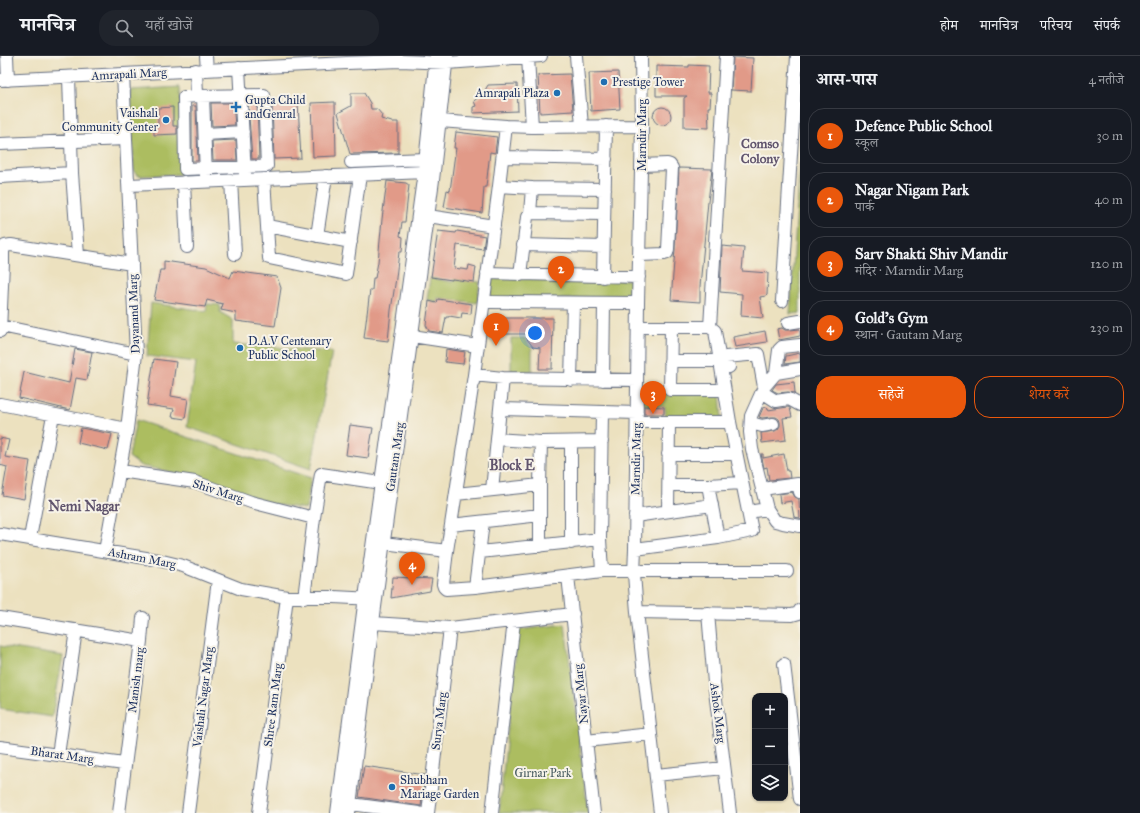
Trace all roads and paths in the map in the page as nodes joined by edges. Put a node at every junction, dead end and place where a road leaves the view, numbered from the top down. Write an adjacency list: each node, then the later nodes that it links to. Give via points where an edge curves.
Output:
1 (7, 56): 2 (street); 16 (street)
2 (17, 56)
3 (206, 56): 13 (street)
4 (541, 56): 9 (street)
5 (576, 56): 21 (street)
6 (641, 56): 23 (street, Marndir Marg)
7 (726, 56): 78 (street)
8 (797, 56): 71 (street)
9 (528, 57): 10 (street, Amrapali Marg); 24 (street)
10 (440, 59): 11 (street, Amrapali Marg); 19 (street, Gautam Marg); 31 (street, Gautam Marg)
11 (275, 61): 12 (street, Amrapali Marg)
12 (239, 68): 13 (street, Amrapali Marg); 17 (street)
13 (201, 70): 14 (street, Amrapali Marg); 18 (street)
14 (122, 74): 15 (street, Amrapali Marg); 27 (street, Dayanand Marg)
15 (69, 77): 16 (street, Amrapali Marg); 28 (street)
16 (4, 80)
17 (240, 95): 18 (street); 25 (street); 35 (street, via 264,95 267,166)
18 (200, 96): 26 (street); 37 (street, via 184,97)
19 (440, 121): 20 (street); 54 (street, Gautam Marg)
20 (506, 126): 24 (street); 30 (street)
21 (582, 126): 22 (street); 24 (street)
22 (606, 126): 23 (street); 32 (street)
23 (642, 126): 34 (street, Marndir Marg)
24 (532, 127)
25 (243, 132): 26 (street); 35 (street)
26 (205, 134): 36 (street)
27 (126, 139): 28 (street); 48 (street, Dayanand Marg)
28 (72, 141): 29 (street); 39 (street)
29 (0, 144)
30 (503, 156): 32 (street); 49 (street)
31 (425, 159): 33 (street); 38 (street, Gautam Marg)
32 (606, 159): 51 (street)
33 (351, 162)
34 (642, 164): 64 (street, Marndir Marg); 64 (street, via 667,164 672,168 668,249 664,254)
35 (245, 167): 36 (street); 45 (street)
36 (206, 168): 37 (street); 46 (street)
37 (187, 169): 47 (street)
38 (424, 172): 40 (street); 113 (street, Gautam Marg)
39 (72, 173): 42 (street); 63 (street)
40 (360, 175): 41 (street); 58 (street)
41 (326, 176): 43 (street); 57 (street)
42 (0, 177)
43 (264, 179): 45 (street); 55 (street)
44 (231, 180): 45 (street); 46 (street); 62 (street)
45 (245, 180)
46 (207, 181): 47 (street)
47 (186, 182): 48 (street); 60 (street)
48 (129, 185): 66 (street, Dayanand Marg)
49 (499, 186): 50 (street); 56 (street)
50 (532, 188): 51 (street); 52 (street)
51 (605, 189): 53 (street)
52 (530, 213): 53 (street); 59 (street, via 527,217)
53 (604, 214): 61 (street)
54 (428, 216): 56 (street); 80 (street, Gautam Marg)
55 (267, 226): 57 (street); 58 (street, via 269,258 346,274)
56 (494, 226): 67 (street)
57 (317, 236): 58 (street)
58 (350, 242)
59 (523, 245): 61 (street); 68 (street)
60 (187, 247)
61 (603, 247): 69 (street)
62 (235, 254)
63 (78, 255): 65 (street, via 11,245 3,250); 66 (street)
64 (640, 255): 70 (street, Marndir Marg)
65 (2, 263): 79 (street)
66 (132, 264): 83 (street, Dayanand Marg)
67 (488, 273): 68 (street); 81 (street)
68 (520, 275): 69 (street)
69 (603, 277): 70 (street)
70 (639, 278): 75 (street, Marndir Marg)
71 (782, 301)
72 (491, 302): 73 (street)
73 (572, 303): 74 (street); 90 (street)
74 (604, 303): 75 (street); 91 (street)
75 (638, 303): 76 (street, Marndir Marg)
76 (638, 327): 77 (street); 92 (street, Marndir Marg)
77 (671, 327): 78 (street); 84 (street)
78 (710, 327): 85 (street, via 715,331)
79 (0, 329): 83 (street)
80 (412, 336): 81 (street); 137 (street, Gautam Marg)
81 (481, 345): 88 (street)
82 (800, 345): 87 (street, via 782,347 779,350)
83 (136, 354): 105 (street, Dayanand Marg)
84 (670, 361): 85 (street); 93 (street, via 670,390)
85 (724, 364): 93 (street); 94 (street, via 726,357 758,354)
86 (800, 369): 87 (street)
87 (776, 373): 94 (street)
88 (474, 375): 89 (street); 121 (street)
89 (503, 378): 90 (street); 97 (street)
90 (571, 380): 91 (street)
91 (603, 380): 92 (street)
92 (637, 380): 100 (street, Marndir Marg)
93 (724, 390): 102 (street)
94 (763, 390): 96 (street, via 776,401 788,399); 101 (street)
95 (0, 404): 99 (street)
96 (800, 405)
97 (500, 409): 98 (street); 106 (street)
98 (602, 412): 100 (street); 107 (street)
99 (53, 415): 105 (street); 133 (street)
100 (636, 417): 103 (street); 127 (street, Marndir Marg)
101 (751, 419): 102 (street); 104 (street, via 762,426); 118 (street, via 752,449)
102 (729, 420): 103 (street); 111 (street)
103 (669, 423): 110 (street)
104 (773, 424)
105 (127, 429): 112 (street, Dayanand Marg)
106 (497, 439): 108 (street); 119 (street)
107 (602, 441): 109 (street); 135 (street)
108 (542, 442): 109 (street); 115 (street)
109 (571, 442): 136 (street)
110 (668, 454): 111 (street); 116 (street)
111 (736, 454): 114 (street)
112 (120, 471): 128 (street, Shiv Marg, via 195,482 252,502); 140 (street, Dayanand Marg)
113 (381, 483): 128 (street, via 321,474); 151 (street, Gautam Marg)
114 (742, 483): 117 (street); 125 (street)
115 (540, 485): 119 (street); 126 (street)
116 (669, 485): 117 (street); 124 (street)
117 (708, 485): 122 (street)
118 (762, 489): 120 (street, via 798,484); 123 (street)
119 (492, 490): 121 (street)
120 (800, 492)
121 (456, 494): 130 (street)
122 (712, 505): 124 (street); 134 (street)
123 (767, 509): 125 (street); 131 (street, via 775,521)
124 (668, 511): 127 (street)
125 (748, 512): 134 (street, via 752,531)
126 (540, 516): 129 (street); 138 (street)
127 (635, 516): 139 (street, Marndir Marg)
128 (314, 518): 150 (street)
129 (483, 522): 130 (street); 142 (street)
130 (451, 525): 141 (street)
131 (800, 526)
132 (0, 534): 133 (street, Ashram Marg)
133 (30, 538): 140 (street, Ashram Marg)
134 (718, 538): 139 (street)
135 (600, 539): 136 (street); 145 (street)
136 (571, 542): 138 (street)
137 (384, 543): 141 (street); 151 (street, Gautam Marg)
138 (540, 546): 142 (street)
139 (635, 549): 143 (street, Marndir Marg)
140 (105, 551): 147 (street, Ashram Marg, via 164,561)
141 (447, 551): 148 (street, via 444,587)
142 (480, 552): 148 (street)
143 (634, 570): 144 (street); 145 (street); 153 (street, Marndir Marg)
144 (787, 570)
145 (602, 571): 146 (street)
146 (568, 576): 148 (street); 155 (street, Nayar Marg)
147 (218, 580): 149 (street, Ashram Marg, via 241,589); 174 (street, Vaishali Nagar Marg)
148 (476, 587)
149 (287, 597): 150 (street, Ashram Marg); 175 (street, Shree Ram Marg)
150 (304, 598): 151 (street, Ashram Marg, via 333,603)
151 (370, 602): 159 (street, Gautam Marg); 176 (street, Gautam Marg)
152 (800, 610): 154 (street, via 799,613 792,615)
153 (637, 612): 154 (street); 164 (street, Marndir Marg)
154 (708, 613): 169 (street, Ashok Marg)
155 (572, 614): 158 (street); 165 (street, Nayar Marg)
156 (0, 618): 161 (street, Manish marg)
157 (143, 618): 162 (street)
158 (514, 621): 160 (street); 179 (street)
159 (373, 623): 160 (street); 172 (street, Gautam Marg)
160 (450, 628): 178 (street, Surya Marg)
161 (76, 630): 162 (street, Manish marg); 167 (street)
162 (141, 641): 168 (street, Manish marg)
163 (784, 664): 171 (street)
164 (651, 734): 165 (street); 170 (street, Marndir Marg)
165 (586, 741): 180 (street, Nayar Marg)
166 (0, 747): 167 (street, Bharat Marg)
167 (58, 755): 168 (street, Bharat Marg)
168 (124, 764): 173 (street, Manish marg)
169 (724, 768): 170 (street); 182 (street, Ashok Marg)
170 (656, 776): 181 (street, Marndir Marg)
171 (800, 799)
172 (350, 808): 177 (street)
173 (119, 813)
174 (188, 813)
175 (259, 813)
176 (337, 813)
177 (419, 813)
178 (428, 813)
179 (492, 813)
180 (594, 813)
181 (660, 813)
182 (730, 813)

